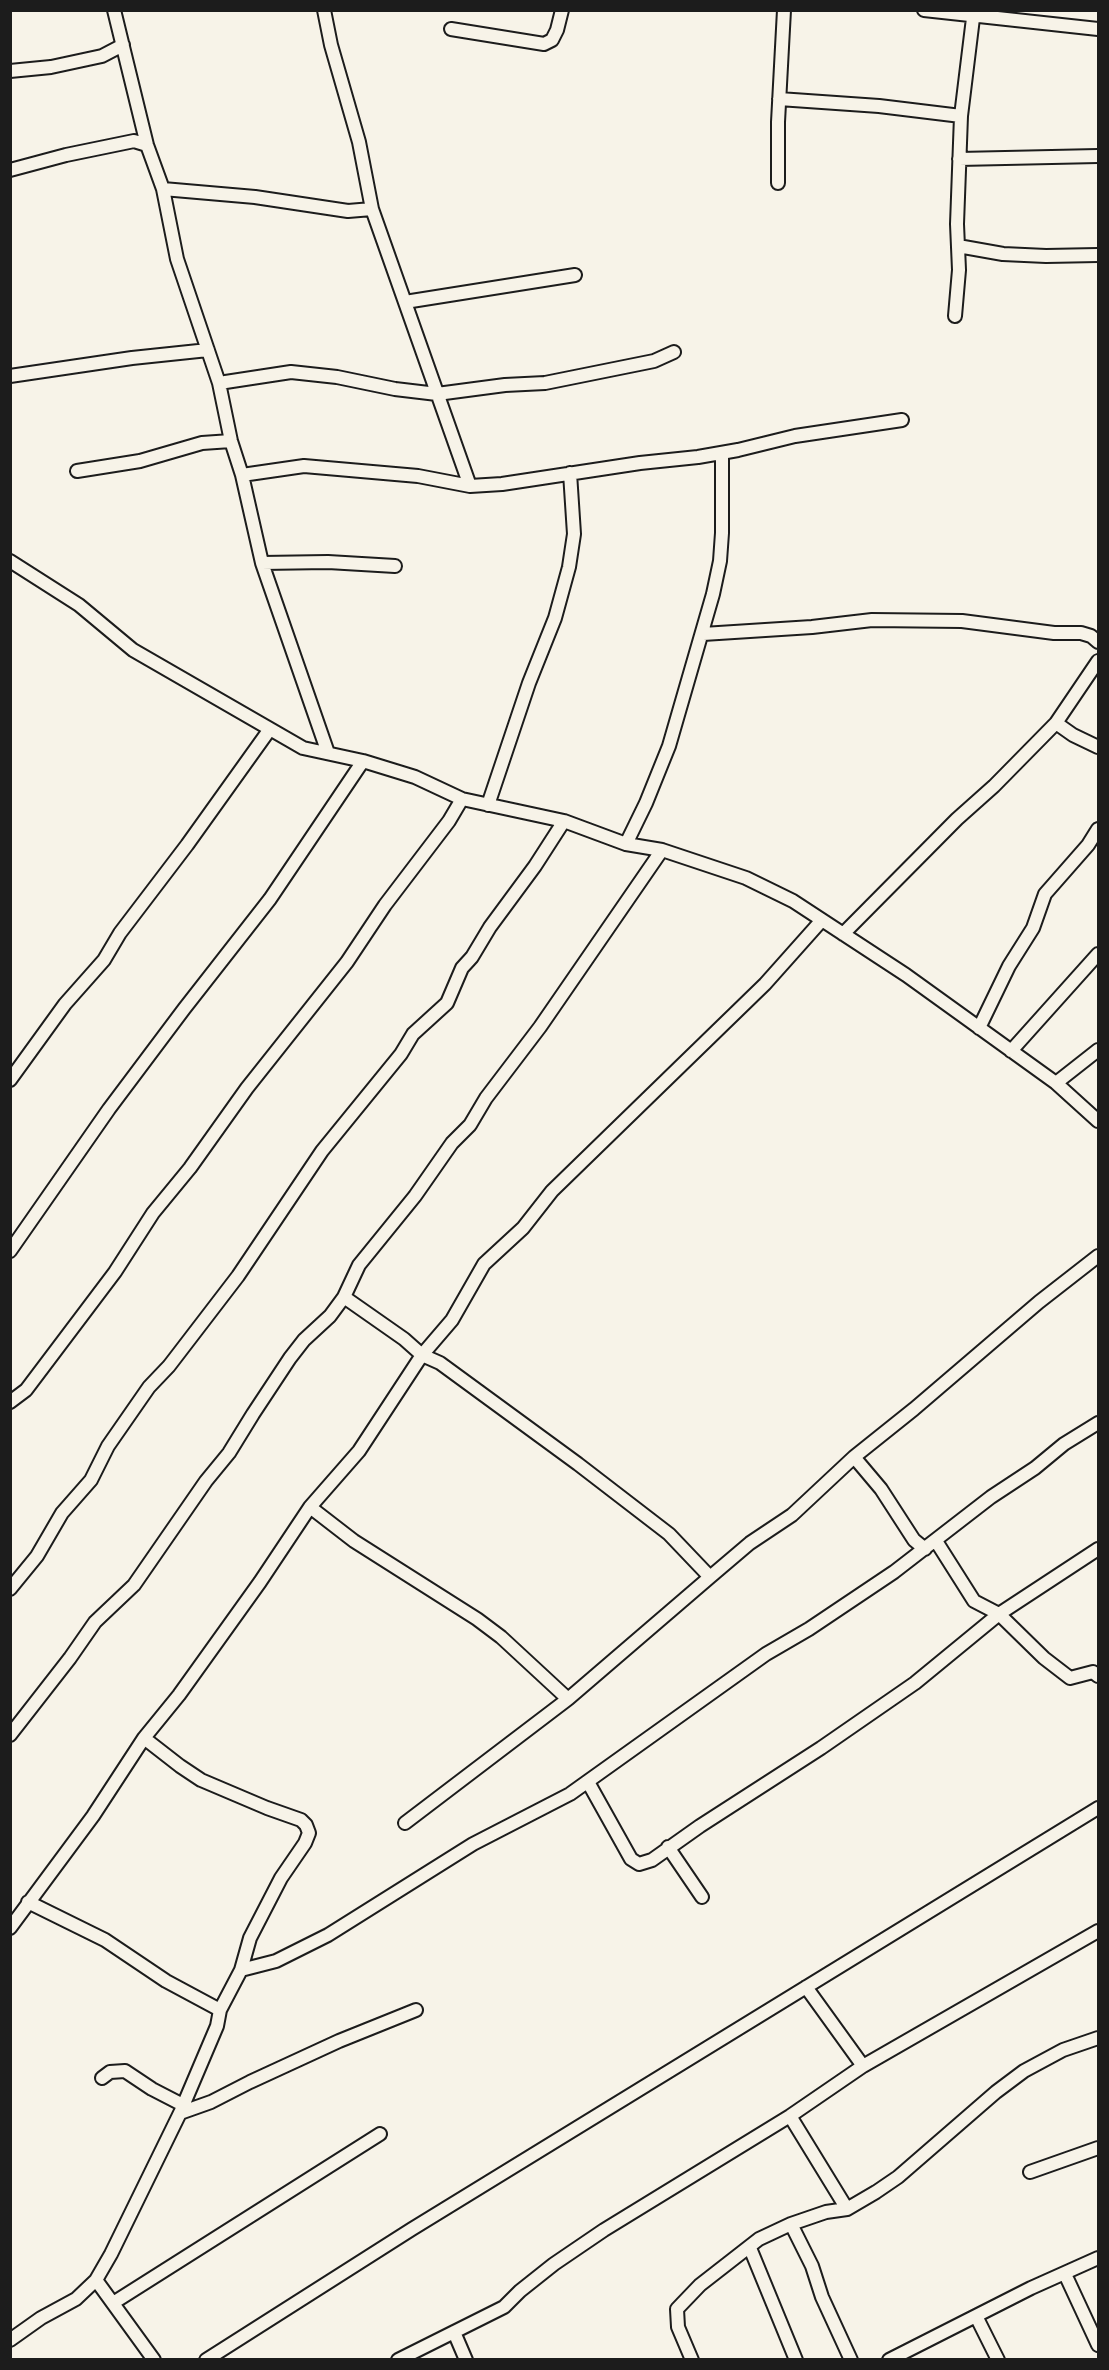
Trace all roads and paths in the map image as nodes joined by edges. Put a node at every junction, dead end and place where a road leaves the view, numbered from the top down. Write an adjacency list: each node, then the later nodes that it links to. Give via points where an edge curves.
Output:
1 (114, 10): 9 (street)
2 (324, 10): 19 (street, via 359,142)
3 (562, 10): 7 (street, via 552,40 544,44)
4 (784, 10): 11 (street)
5 (924, 10): 6 (street)
6 (974, 14): 8 (street); 12 (street)
7 (451, 29)
8 (1098, 29)
9 (123, 45): 10 (street, via 102,56); 13 (street)
10 (10, 71)
11 (779, 99): 12 (street); 17 (street)
12 (961, 116): 15 (street)
13 (147, 145): 16 (street, via 134,141); 18 (street)
14 (1098, 156): 15 (street)
15 (959, 159): 20 (street)
16 (10, 170)
17 (778, 183)
18 (163, 189): 19 (street, via 348,211); 25 (street, via 177,259)
19 (372, 209): 23 (street)
20 (958, 246): 21 (street, via 1003,255); 24 (street)
21 (1098, 255)
22 (575, 275): 23 (street)
23 (405, 302): 29 (street)
24 (955, 316)
25 (208, 350): 27 (street); 28 (street)
26 (674, 352): 29 (street, via 654,361 545,382)
27 (10, 376)
28 (219, 383): 29 (street, via 291,372); 31 (street)
29 (438, 394): 36 (street)
30 (902, 420): 32 (street, via 795,436)
31 (231, 441): 33 (street, via 202,443 140,461); 35 (street)
32 (722, 453): 34 (street); 40 (street, via 720,561)
33 (77, 471)
34 (570, 473): 36 (street); 49 (street, via 574,534 569,567 555,618)
35 (242, 475): 36 (street, via 304,466 418,476); 38 (street)
36 (470, 486)
37 (10, 561): 44 (street, via 79,605 133,650)
38 (262, 562): 39 (street); 46 (street)
39 (395, 567)
40 (703, 634): 41 (street, via 872,620 962,621 1081,633); 52 (street, via 669,746)
41 (1098, 642)
42 (1098, 661): 43 (street)
43 (1056, 723): 45 (street); 55 (street)
44 (270, 729): 46 (street, via 303,748); 60 (street, via 104,960 65,1004)
45 (1098, 747)
46 (328, 753): 47 (street)
47 (363, 761): 48 (street, via 415,777); 63 (street, via 270,900 109,1109)
48 (462, 799): 49 (street); 67 (street, via 347,962 153,1213 115,1272 26,1390)
49 (488, 805): 50 (street)
50 (564, 821): 52 (street); 75 (street, via 462,968 447,1003 413,1034 322,1150 238,1276 149,1387 108,1446 91,1480)
51 (1098, 829): 57 (street, via 1045,894 1033,928 1009,966)
52 (626, 844): 53 (street)
53 (662, 850): 54 (street, via 746,878); 65 (street, via 470,1125 359,1265)
54 (822, 920): 55 (street); 66 (street, via 765,984 552,1191 523,1228 484,1264 448,1325)
55 (843, 934): 57 (street)
56 (1098, 954): 59 (street)
57 (979, 1028): 59 (street)
58 (1098, 1050): 61 (street)
59 (1011, 1051): 61 (street)
60 (10, 1080)
61 (1056, 1083): 62 (street)
62 (1098, 1122)
63 (10, 1251)
64 (1098, 1256): 69 (street)
65 (344, 1298): 66 (street); 79 (street, via 290,1358 229,1453 134,1585 95,1622)
66 (422, 1355): 70 (street, via 359,1451); 74 (street, via 440,1363 509,1412 660,1527)
67 (10, 1402)
68 (1098, 1423): 71 (street, via 1064,1444)
69 (854, 1457): 73 (street); 74 (street, via 792,1515)
70 (310, 1507): 78 (street, via 485,1625); 80 (street, via 202,1663)
71 (936, 1541): 73 (street); 76 (street, via 974,1601)
72 (1098, 1549): 76 (street)
73 (925, 1550): 81 (street, via 766,1654)
74 (710, 1577): 78 (street)
75 (10, 1589)
76 (999, 1614): 77 (street, via 1044,1659 1070,1678); 84 (street, via 915,1683)
77 (1097, 1672)
78 (568, 1699): 83 (street)
79 (10, 1735)
80 (144, 1738): 86 (street, via 93,1816); 89 (street, via 201,1780 301,1820 308,1829 305,1843 281,1878 250,1938)
81 (588, 1782): 84 (street, via 635,1863 652,1860); 89 (street, via 446,1859 328,1935 276,1961)
82 (1098, 1808): 90 (street)
83 (405, 1822)
84 (668, 1847): 85 (street)
85 (702, 1897)
86 (28, 1902): 87 (street); 91 (street, via 105,1940 166,1981)
87 (10, 1928)
88 (1098, 1931): 94 (street)
89 (242, 1970): 91 (street)
90 (806, 1987): 94 (street); 113 (street)
91 (220, 2010): 96 (street, via 217,2026)
92 (416, 2010): 96 (street, via 339,2041 211,2102)
93 (1098, 2038): 101 (street, via 1063,2050 1024,2072 898,2177)
94 (863, 2066): 97 (street)
95 (102, 2078): 96 (street, via 110,2072 125,2072)
96 (181, 2109): 106 (street)
97 (790, 2116): 101 (street); 109 (street, via 604,2230 554,2264 504,2307)
98 (380, 2134): 107 (street)
99 (1098, 2148): 100 (street)
100 (1030, 2172)
101 (847, 2209): 102 (street)
102 (791, 2224): 103 (street, via 759,2239); 118 (street)
103 (750, 2248): 116 (street, via 700,2285 677,2309 678,2327); 117 (street)
104 (1098, 2258): 105 (street)
105 (1065, 2274): 108 (street); 111 (street)
106 (96, 2280): 107 (street); 110 (street, via 76,2299)
107 (113, 2303): 112 (street)
108 (976, 2316): 119 (street); 120 (street)
109 (454, 2332): 114 (street); 115 (street)
110 (10, 2340)
111 (1098, 2345)
112 (154, 2360)
113 (206, 2360)
114 (398, 2360)
115 (466, 2360)
116 (692, 2360)
117 (796, 2360)
118 (851, 2360)
119 (889, 2360)
120 (998, 2360)

